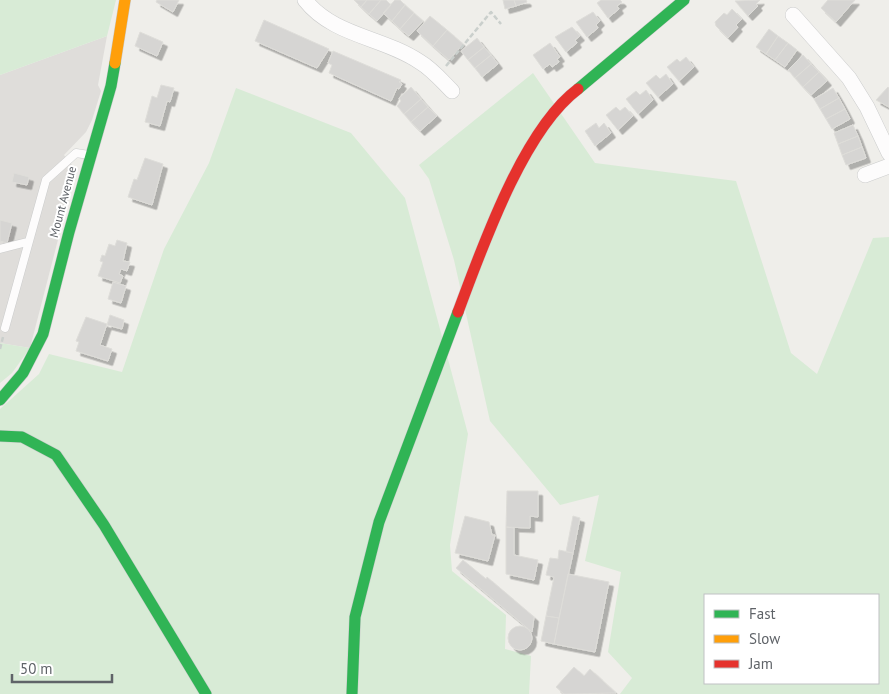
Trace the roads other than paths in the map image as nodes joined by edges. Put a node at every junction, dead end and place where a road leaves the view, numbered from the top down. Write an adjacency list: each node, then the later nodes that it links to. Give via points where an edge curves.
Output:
1 (125, 0): 7 (street, Mount Avenue, via 111,86)
2 (305, 0): 5 (street, via 329,23 420,62)
3 (684, 0): 16 (street, via 567,97 513,178 467,288 379,522 355,617)
4 (793, 16): 6 (street, via 849,78)
5 (452, 91)
6 (889, 153)
7 (90, 155): 10 (lane, via 76,153 46,180); 13 (street, Mount Avenue, via 43,334 23,373)
8 (889, 166): 9 (street)
9 (865, 175)
10 (28, 242): 11 (lane); 12 (lane)
11 (0, 249)
12 (5, 328)
13 (0, 400)
14 (0, 436): 15 (street, via 22,437 56,455 104,525)
15 (206, 694)
16 (352, 694)

